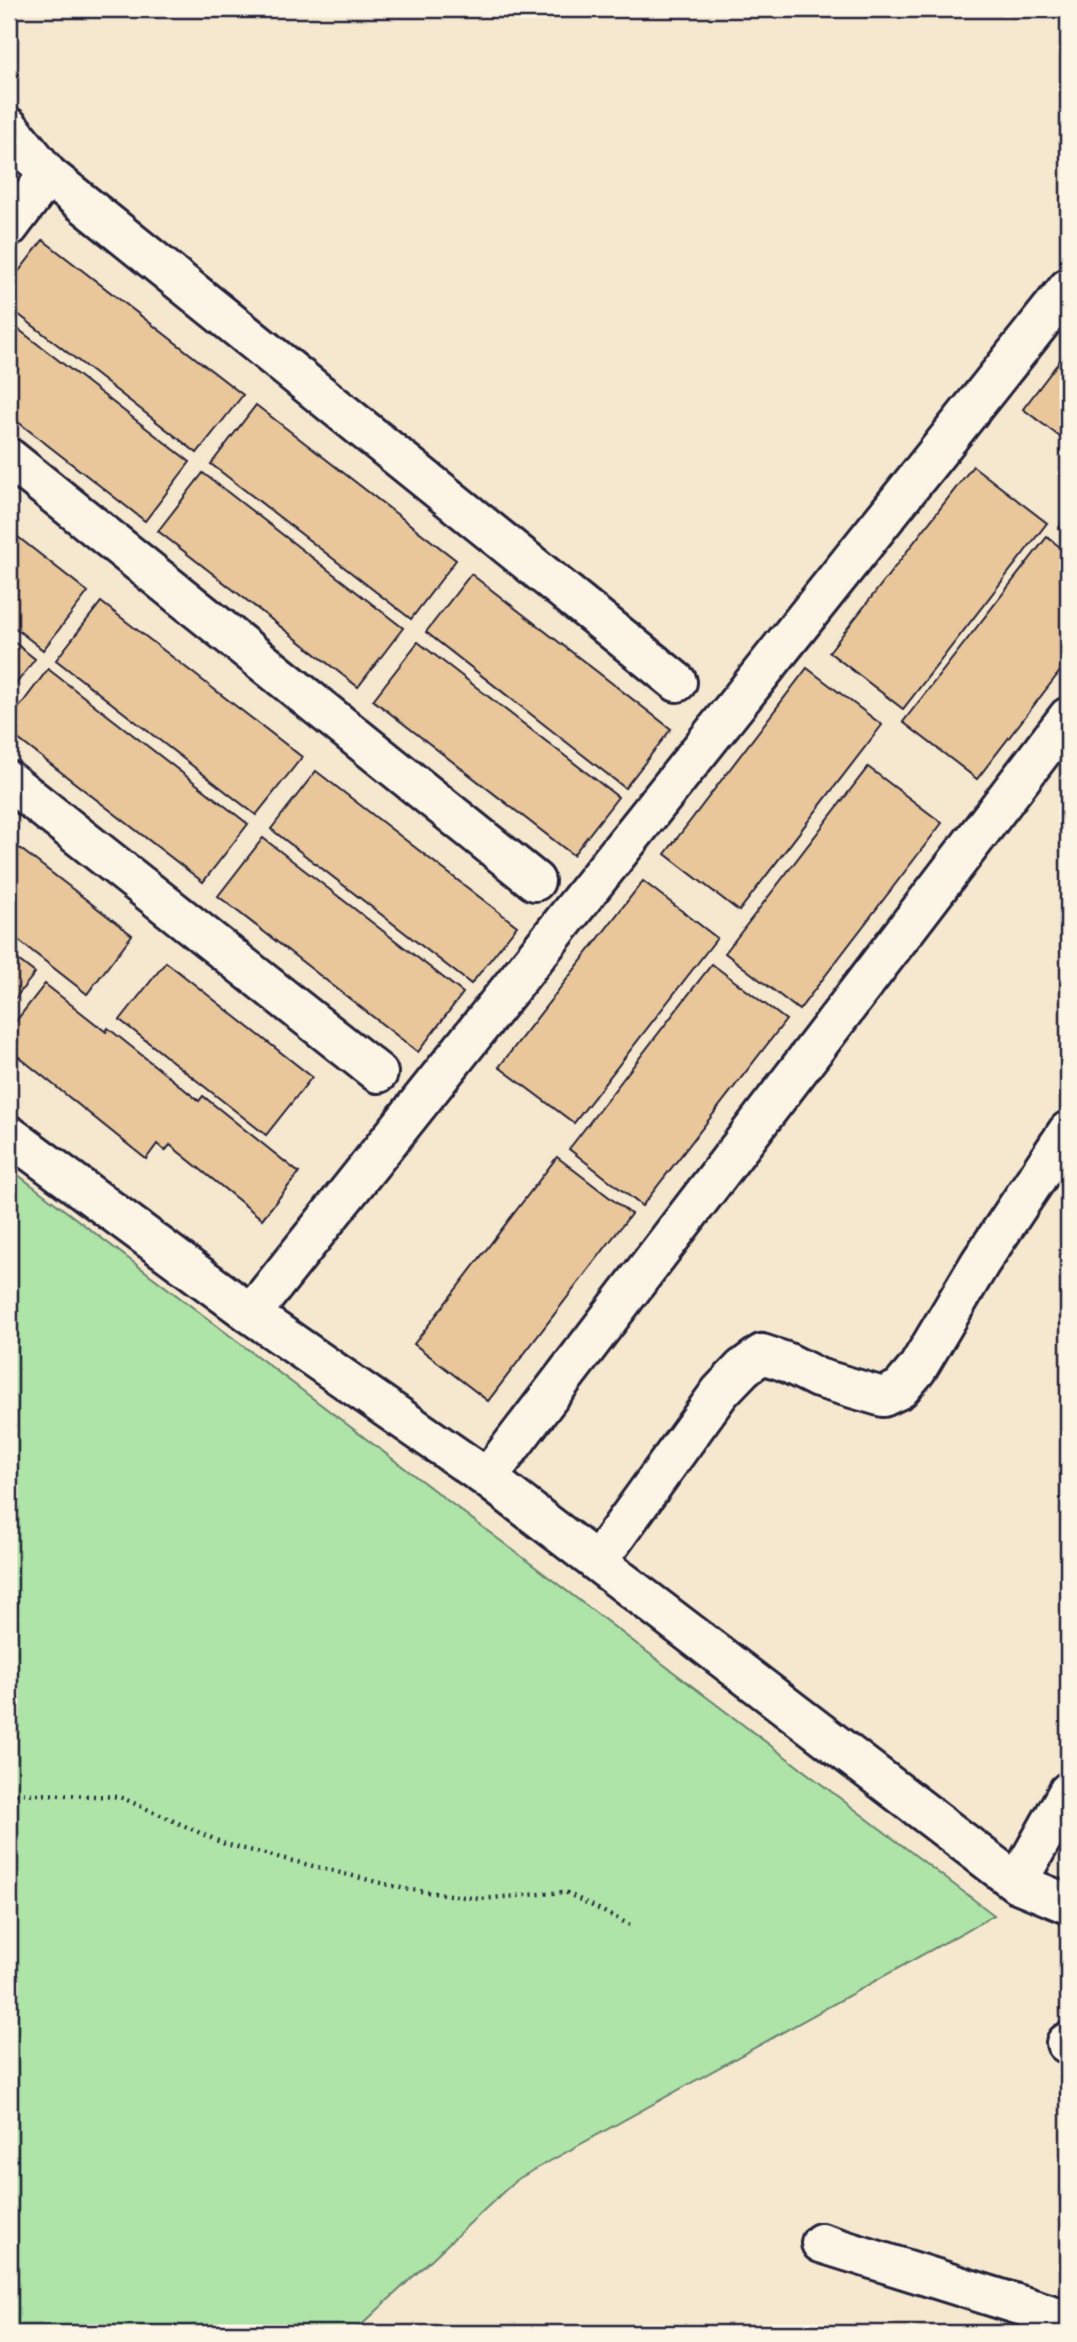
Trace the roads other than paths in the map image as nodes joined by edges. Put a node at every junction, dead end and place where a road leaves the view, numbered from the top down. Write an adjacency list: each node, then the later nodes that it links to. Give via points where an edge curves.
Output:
1 (9, 127): 2 (street)
2 (48, 175): 3 (street); 6 (street)
3 (9, 227)
4 (1068, 288): 13 (street)
5 (9, 458): 9 (street)
6 (677, 682)
7 (1068, 717): 14 (street)
8 (9, 781): 10 (street)
9 (535, 881)
10 (378, 1073)
11 (1068, 1131): 15 (street, via 900,1389 883,1397 818,1378 762,1354 720,1392)
12 (9, 1135): 13 (street)
13 (251, 1314): 14 (street)
14 (487, 1478): 15 (street)
15 (597, 1562): 17 (street)
16 (1068, 1792): 17 (street)
17 (1017, 1883): 18 (street)
18 (1068, 1905)
19 (821, 2243): 20 (street)
20 (1068, 2320)

